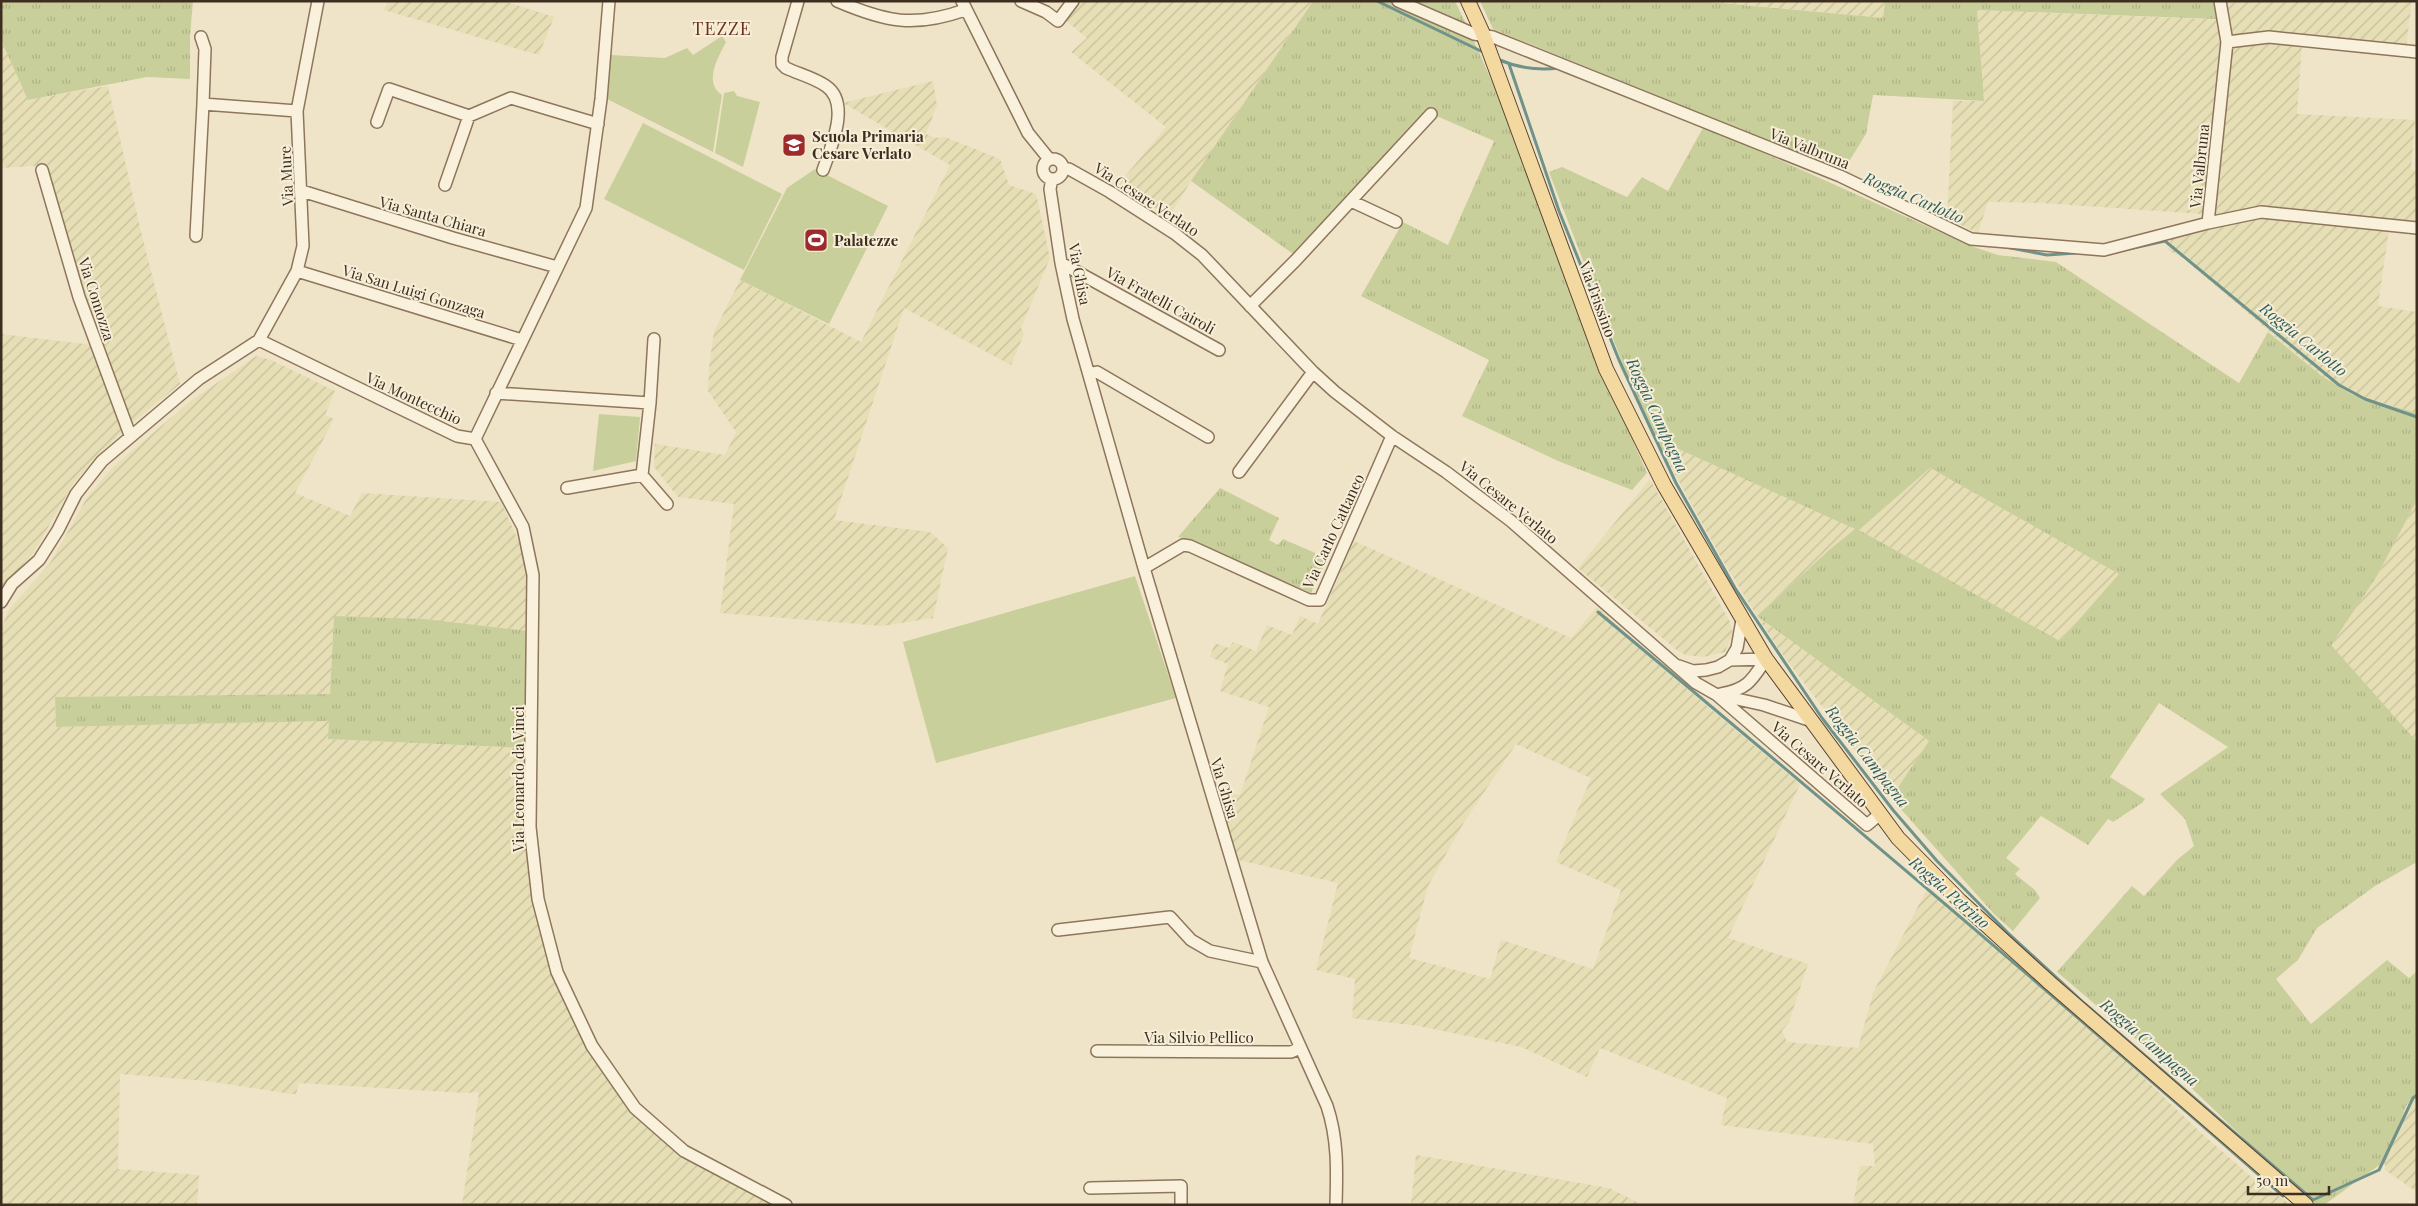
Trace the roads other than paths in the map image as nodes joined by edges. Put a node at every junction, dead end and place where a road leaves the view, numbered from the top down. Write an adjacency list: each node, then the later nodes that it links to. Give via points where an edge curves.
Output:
1 (318, 1): 16 (street, Via Mure)
2 (609, 1): 20 (street, Via Montecchio)
3 (798, 1): 24 (street, via 782,64 827,86 838,98 840,110)
4 (837, 1): 10 (street, via 859,11 915,22 938,19)
5 (1021, 1): 6 (street, via 1058,21)
6 (1073, 1)
7 (1398, 1): 11 (street, Via Valbruna, via 1474,34)
8 (1468, 1): 11 (main road, Via Trissino)
9 (2220, 1): 13 (street, Via Valbruna)
10 (963, 6): 21 (street, Via Cesare Verlato, via 1028,133)
11 (1483, 34): 30 (street, Via Valbruna, via 1840,176 1971,239 2104,250); 55 (main road, Via Trissino, via 1606,369 1664,485)
12 (201, 36): 15 (street, via 205,49)
13 (2227, 42): 14 (street, via 2269,37); 30 (street, Via Valbruna)
14 (2417, 52)
15 (203, 104): 16 (street); 32 (street)
16 (297, 111): 27 (street, Via Mure)
17 (1431, 114): 28 (street)
18 (469, 116): 19 (street, via 388,89); 20 (street, via 511,98); 26 (street)
19 (377, 122)
20 (598, 124): 34 (street, Via Montecchio, via 586,208)
21 (1049, 159): 22 (street, Via Cesare Verlato, via 1060,161); 25 (street, via 1043,170)
22 (1064, 169): 25 (street, via 1059,178); 36 (street, Via Cesare Verlato, via 1110,192 1174,233 1202,255)
23 (42, 170): 45 (street, Via Comozza, via 79,297)
24 (824, 170)
25 (1052, 179): 33 (street, Via Ghisa, via 1050,189)
26 (444, 185)
27 (302, 191): 34 (street, Via Santa Chiara); 35 (street, Via Mure, via 303,246)
28 (1351, 201): 29 (street); 36 (street)
29 (1396, 222)
30 (2208, 223): 31 (street, via 2261,212)
31 (2417, 228)
32 (196, 236)
33 (1061, 263): 40 (street, Via Fratelli Cairoli); 42 (street, Via Ghisa)
34 (557, 267): 38 (street, Via Montecchio)
35 (296, 271): 37 (street, Via Mure); 38 (street, Via San Luigi Gonzaga)
36 (1250, 306): 41 (street, Via Cesare Verlato)
37 (259, 340): 45 (street, via 199,379); 48 (street, Via Montecchio, via 457,436)
38 (522, 340): 43 (street, Via Montecchio)
39 (654, 340): 44 (street)
40 (1219, 350)
41 (1313, 372): 46 (street, Via Cesare Verlato); 49 (street)
42 (1089, 374): 47 (street, via 1097,372); 53 (street, Via Ghisa)
43 (496, 393): 44 (street); 48 (street, Via Montecchio)
44 (650, 403): 50 (street)
45 (130, 435): 54 (street, via 102,460 76,494 39,560 12,584)
46 (1392, 436): 53 (street, Via Carlo Cattaneo, via 1320,600 1309,600 1190,546 1183,545); 58 (street, Via Cesare Verlato, via 1479,495)
47 (1208, 438)
48 (475, 439): 68 (street, Via Leonardo da Vinci, via 523,527 533,575 530,827 538,899 557,972 592,1046 635,1108 684,1151)
49 (1239, 472)
50 (642, 475): 51 (street); 52 (street)
51 (567, 488)
52 (667, 504)
53 (1144, 568): 63 (street, Via Ghisa)
54 (1, 602)
55 (1742, 620): 56 (main road, Via Cesare Verlato); 57 (street, via 1737,648)
56 (1766, 659): 57 (street); 59 (street, via 1738,691); 60 (main road, Via Cesare Verlato)
57 (1730, 660): 58 (street, via 1706,670)
58 (1678, 666): 59 (street, Via Cesare Verlato, via 1696,683)
59 (1717, 695): 60 (street, Via Cesare Verlato, via 1764,705); 61 (street, Via Cesare Verlato, via 1867,825)
60 (1812, 721): 61 (main road, Via Cesare Verlato)
61 (1880, 814): 67 (main road, Via Cesare Verlato, via 1898,838 1960,902)
62 (1058, 930): 63 (street, via 1170,918 1191,940 1210,950)
63 (1262, 962): 64 (street, Via Ghisa)
64 (1300, 1048): 65 (street, Via Silvio Pellico, via 1291,1052); 70 (street, Via Ghisa, via 1333,1125 1338,1167)
65 (1097, 1051)
66 (1090, 1188): 69 (street, via 1181,1186)
67 (2305, 1204)
68 (786, 1205)
69 (1181, 1205)
70 (1336, 1205)

